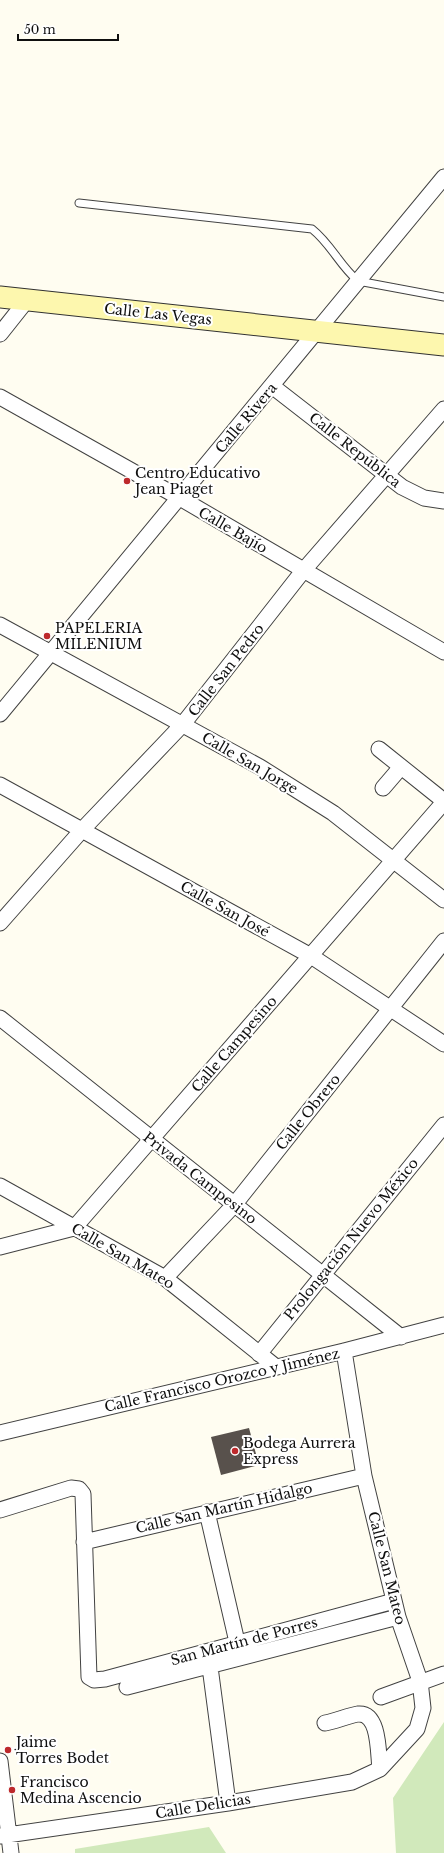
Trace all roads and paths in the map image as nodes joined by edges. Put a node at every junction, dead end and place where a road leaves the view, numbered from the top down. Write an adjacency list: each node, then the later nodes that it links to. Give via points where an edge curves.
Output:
1 (444, 177): 3 (street, Calle Rivera)
2 (78, 203): 3 (lane, via 312,229 322,237 348,273)
3 (358, 281): 5 (lane); 7 (street, Calle Rivera)
4 (0, 297): 6 (street, Calle Las Vegas)
5 (444, 297)
6 (27, 300): 7 (street, Calle Las Vegas); 8 (street)
7 (316, 332): 9 (street, Calle Las Vegas); 10 (street, Calle Rivera)
8 (0, 334)
9 (444, 345)
10 (272, 386): 13 (street, Calle República); 14 (street, Calle Rivera)
11 (0, 397): 14 (street, Calle Bajío)
12 (444, 409): 13 (street, Calle San Pedro)
13 (387, 475): 15 (street, Calle República, via 402,487 424,498); 16 (street, Calle San Pedro)
14 (180, 498): 16 (street, Calle Bajío); 18 (street, Calle Rivera)
15 (444, 501)
16 (303, 571): 19 (street, Calle Bajío); 21 (street, Calle San Pedro)
17 (0, 625): 18 (street, Calle San Jorge)
18 (50, 652): 20 (street, Calle Rivera); 21 (street, Calle San Jorge)
19 (444, 652)
20 (0, 714)
21 (183, 724): 27 (street, Calle San Pedro); 28 (street, Calle San Jorge, via 260,767 333,813)
22 (379, 749): 23 (street)
23 (402, 767): 25 (street); 26 (street)
24 (0, 785): 27 (street, Calle San José)
25 (383, 788)
26 (444, 802): 28 (street, Calle Campesino)
27 (82, 830): 30 (street, Calle San Pedro); 32 (street, Calle San José)
28 (394, 861): 29 (street, Calle San Jorge); 32 (street, Calle Campesino)
29 (444, 900)
30 (0, 923)
31 (444, 941): 33 (street, Calle Obrero)
32 (311, 956): 33 (street, Calle San José); 37 (street, Calle Campesino)
33 (390, 1009): 35 (street, Calle San José); 39 (street, Calle Obrero)
34 (0, 1018): 37 (street, Privada Campesino)
35 (444, 1044)
36 (444, 1125): 42 (street, Prolongación Nuevo México)
37 (151, 1139): 39 (street, Privada Campesino); 40 (street, Calle Campesino)
38 (0, 1186): 40 (street, Calle San Mateo)
39 (234, 1204): 42 (street, Privada Campesino); 43 (street, Calle Obrero)
40 (74, 1228): 41 (street); 43 (street, Calle San Mateo)
41 (0, 1247)
42 (323, 1275): 45 (street, Privada Campesino); 47 (street, Prolongación Nuevo México)
43 (165, 1278): 47 (street, Calle San Mateo)
44 (444, 1325): 45 (street, Calle Francisco Orozco y Jiménez)
45 (401, 1337): 46 (street, Calle Francisco Orozco y Jiménez)
46 (344, 1351): 48 (street, Calle Francisco Orozco y Jiménez); 50 (street, Calle San Mateo)
47 (259, 1354): 48 (street, Calle San Mateo)
48 (276, 1367): 49 (street, Calle Francisco Orozco y Jiménez)
49 (0, 1433)
50 (364, 1476): 52 (street, Calle San Martín Hidalgo); 54 (street, Calle San Mateo)
51 (0, 1510): 53 (street, via 71,1488 78,1489 83,1494)
52 (206, 1512): 53 (street, Calle San Martín Hidalgo); 56 (street)
53 (84, 1542): 56 (street, San Martín de Porres, via 89,1677 94,1680 105,1679)
54 (394, 1601): 55 (street, Calle San Mateo); 56 (street, San Martín de Porres)
55 (398, 1618): 57 (street); 59 (street, Calle San Mateo)
56 (238, 1642)
57 (210, 1667): 60 (street); 65 (street)
58 (444, 1674): 59 (street)
59 (420, 1682): 61 (street); 64 (street, Calle San Mateo, via 423,1708 417,1729)
60 (127, 1688)
61 (380, 1697)
62 (325, 1724): 64 (street, via 359,1714 368,1716 373,1721 376,1733)
63 (0, 1761): 66 (street)
64 (380, 1769): 65 (street, Calle Delicias, via 352,1782)
65 (228, 1803): 66 (street, Calle Delicias)
66 (4, 1835): 67 (street)
67 (11, 1853)

